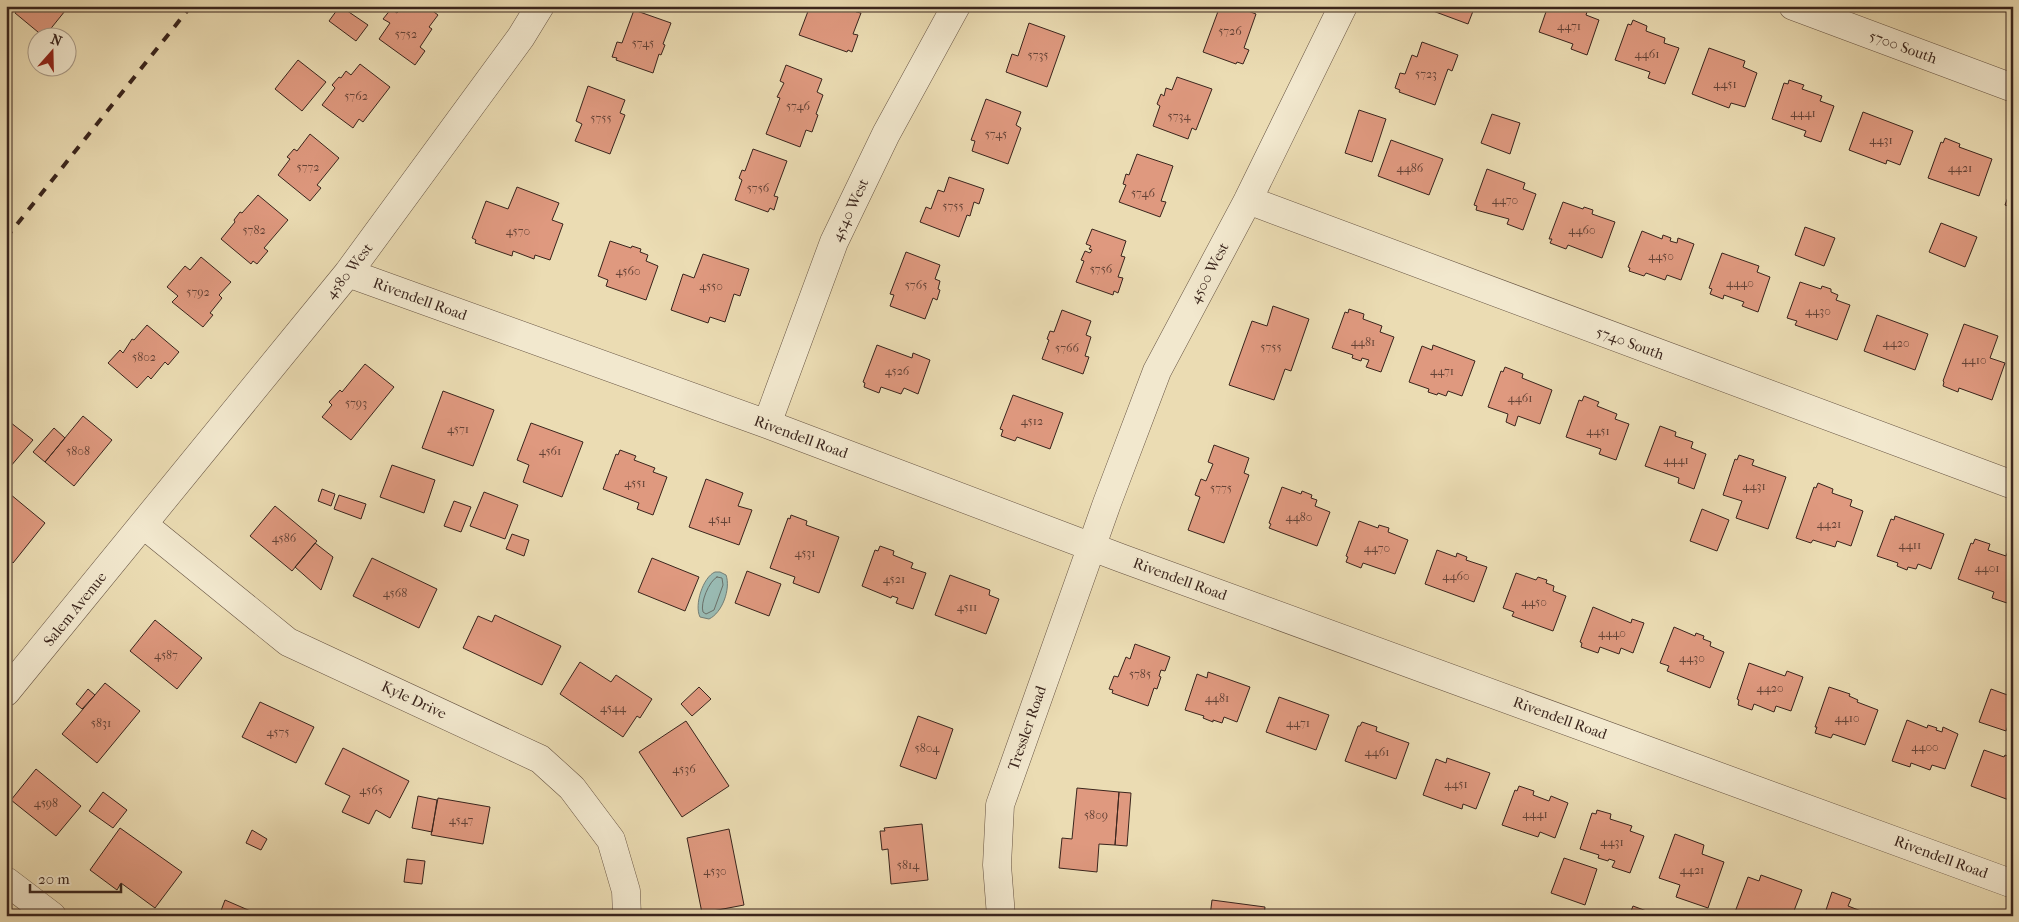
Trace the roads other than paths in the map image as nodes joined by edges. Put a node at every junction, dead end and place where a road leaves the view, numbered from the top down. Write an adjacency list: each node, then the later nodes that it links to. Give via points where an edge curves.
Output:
1 (540, 6): 7 (street, 4580 West, via 521,37)
2 (956, 6): 8 (street, 4540 West, via 886,134 834,242)
3 (1343, 6): 6 (street, 4500 West)
4 (1793, 6): 5 (street, 5700 South)
5 (2013, 88)
6 (1248, 200): 9 (street, 5740 South); 11 (street, 4500 West, via 1157,371)
7 (348, 273): 8 (street, Rivendell Road); 10 (street, 4580 West)
8 (767, 424): 11 (street, Rivendell Road)
9 (2013, 485)
10 (144, 525): 12 (street, Salem Avenue); 16 (street, Kyle Drive, via 288,642 540,758 572,788 611,840 626,891)
11 (1092, 546): 14 (street, Rivendell Road); 17 (street, Tressler Road, via 1000,805 997,865)
12 (6, 692)
13 (6, 881): 15 (street)
14 (2013, 884)
15 (52, 916)
16 (628, 916)
17 (1001, 916)

